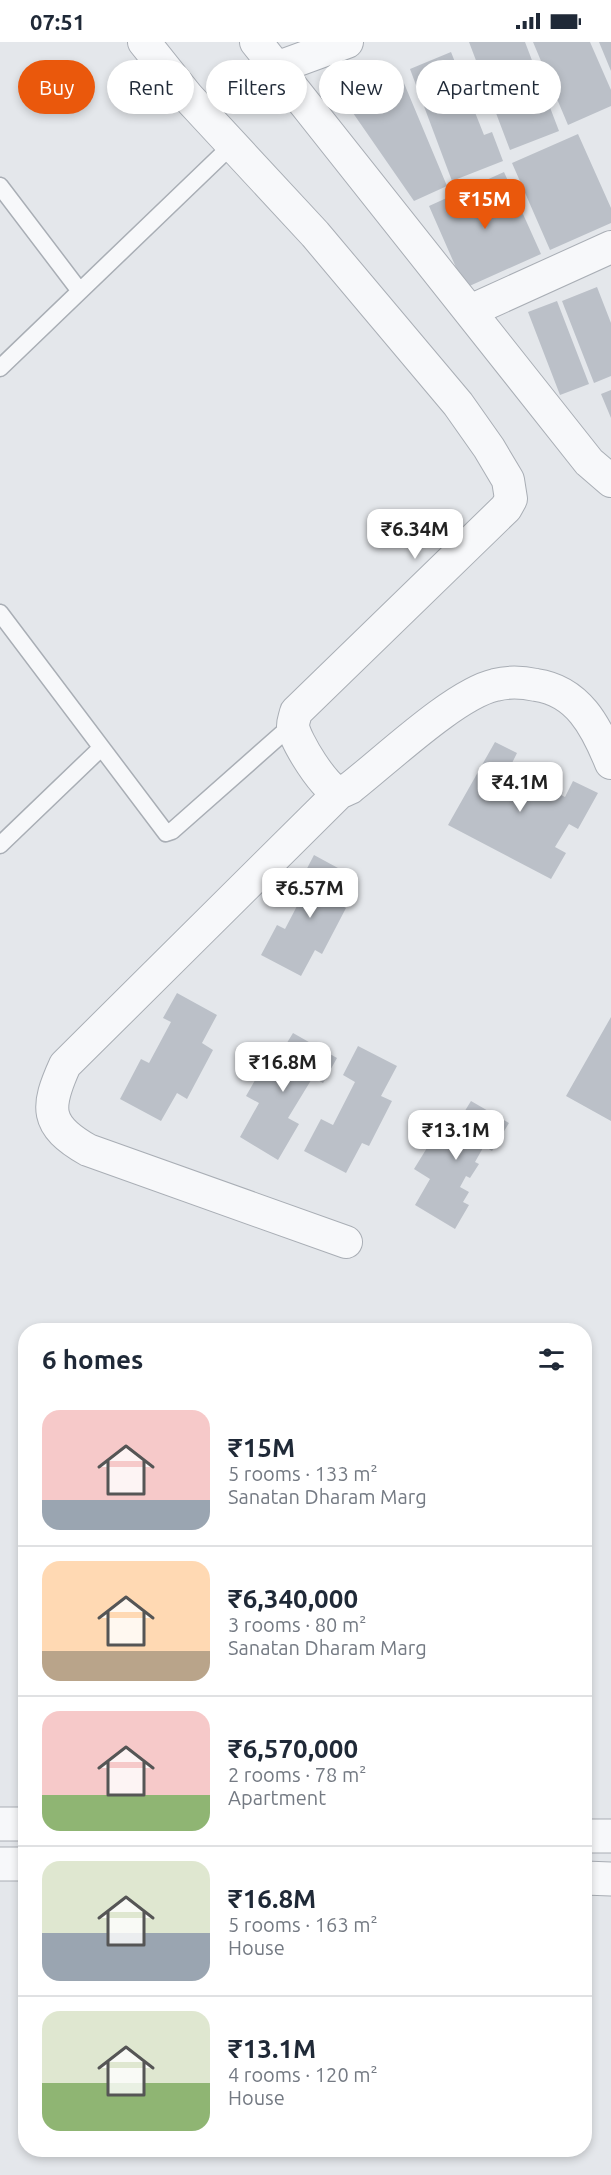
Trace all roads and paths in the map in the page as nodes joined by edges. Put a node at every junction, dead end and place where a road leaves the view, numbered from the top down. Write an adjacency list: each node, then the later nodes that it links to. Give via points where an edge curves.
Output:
1 (144, 42): 7 (street)
2 (256, 42): 4 (street)
3 (347, 42): 5 (street)
4 (270, 60)
5 (298, 60)
6 (307, 107): 11 (street)
7 (231, 146): 10 (lane); 15 (street, via 315,234 421,358 489,448 512,490 506,508 308,698 296,712)
8 (0, 186): 10 (lane)
9 (611, 247): 11 (street)
10 (79, 290): 12 (lane)
11 (470, 311): 13 (street, via 589,462)
12 (0, 368)
13 (611, 481)
14 (0, 614): 16 (lane)
15 (293, 724): 16 (lane, via 169,833); 18 (street, via 325,783)
16 (101, 748): 19 (lane)
17 (611, 763): 18 (street, via 579,705 554,687 517,681 493,685 471,695)
18 (339, 793): 20 (street, via 65,1065 53,1092 52,1114 66,1138 88,1150)
19 (0, 845)
20 (346, 1242)
21 (0, 1824): 22 (street)
22 (18, 1824)
23 (592, 1836): 24 (street)
24 (611, 1836)
25 (0, 1864): 26 (street)
26 (18, 1864)
27 (592, 1878): 28 (street)
28 (611, 1879)

